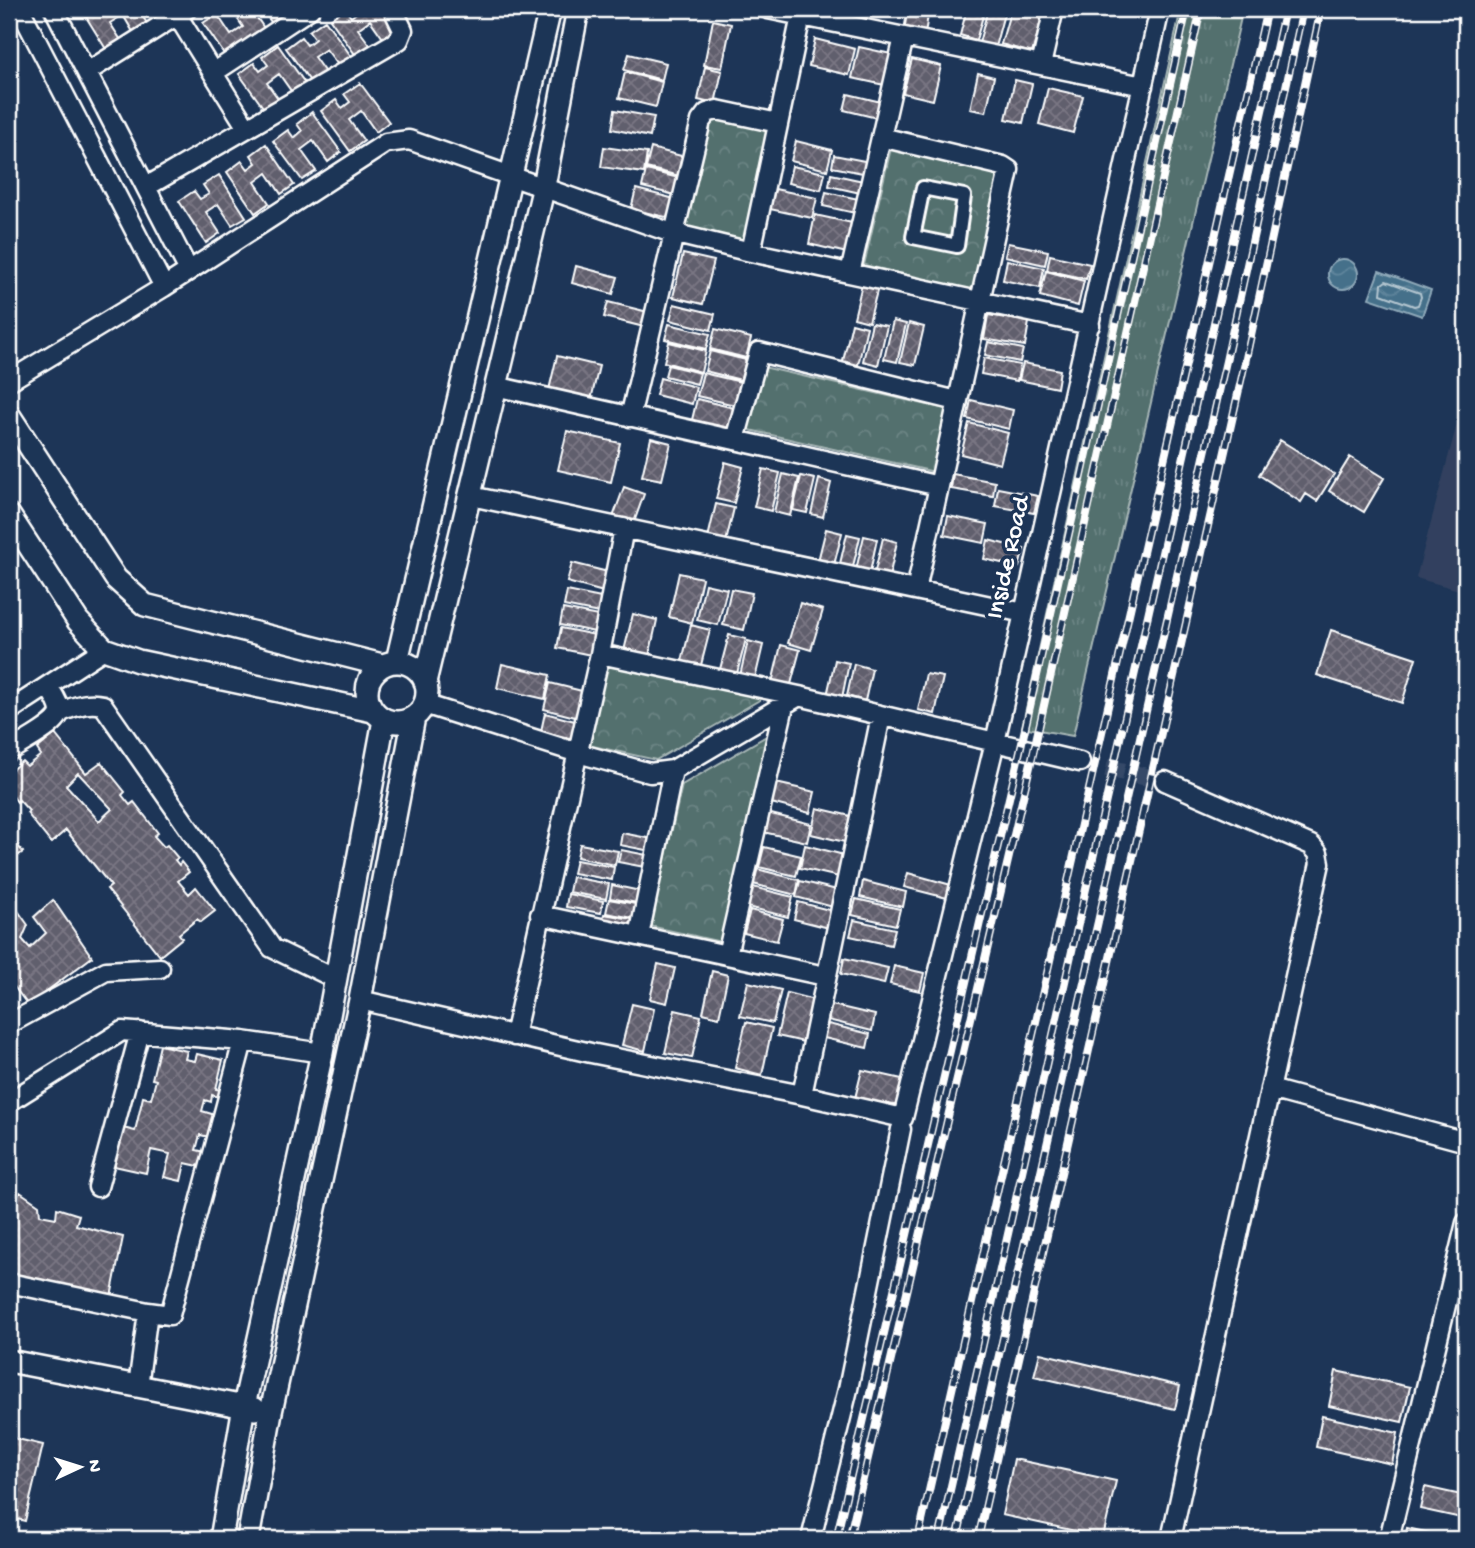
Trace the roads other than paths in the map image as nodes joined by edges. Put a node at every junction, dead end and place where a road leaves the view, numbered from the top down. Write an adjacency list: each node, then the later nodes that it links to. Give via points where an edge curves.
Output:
1 (20, 9): 28 (street)
2 (54, 9): 14 (street)
3 (310, 9): 15 (street)
4 (393, 9): 18 (street, via 403,30 399,40)
5 (768, 9): 11 (street)
6 (1054, 9): 13 (street)
7 (1160, 9): 16 (street, Inside Road)
8 (182, 12): 14 (street); 15 (street)
9 (550, 13): 10 (street); 20 (street)
10 (577, 15): 21 (street)
11 (801, 16): 12 (street); 17 (street)
12 (904, 37): 13 (street); 19 (street)
13 (1041, 65): 16 (street)
14 (87, 72): 22 (street)
15 (213, 73): 18 (street)
16 (1143, 86): 30 (street, Inside Road)
17 (778, 123): 23 (street, via 717,110 707,113 701,121); 25 (street)
18 (247, 128): 22 (street)
19 (881, 137): 27 (street); 29 (street, via 1009,170)
20 (512, 177): 21 (street); 26 (street, via 409,140 386,143); 45 (street)
21 (544, 186): 23 (street); 32 (street)
22 (146, 187): 26 (street)
23 (672, 233): 25 (street); 35 (street)
24 (957, 246): 24 (street, via 913,237 923,188 964,195)
25 (751, 252): 27 (street)
26 (188, 269): 28 (street)
27 (850, 273): 29 (street)
28 (164, 286): 31 (street)
29 (981, 302): 30 (street); 33 (street)
30 (1090, 325): 42 (street, Inside Road)
31 (9, 381)
32 (495, 386): 35 (street); 38 (street)
33 (957, 401): 36 (street, via 759,352); 37 (street)
34 (9, 415): 45 (street, via 116,579 145,605)
35 (630, 417): 36 (street)
36 (735, 440): 37 (street)
37 (939, 486): 41 (street)
38 (471, 496): 40 (street); 46 (street)
39 (9, 515): 43 (street, via 78,621)
40 (624, 528): 41 (street); 44 (street)
41 (916, 590): 42 (street)
42 (1024, 613): 54 (street, Inside Road)
43 (104, 649): 47 (street); 52 (street, via 138,661)
44 (600, 654): 48 (street); 56 (street)
45 (389, 663): 46 (street, via 412,666); 52 (street, via 369,680 367,689 368,700)
46 (425, 682): 49 (street, via 427,691)
47 (48, 686): 50 (street); 51 (street)
48 (791, 701): 53 (street); 58 (street); 62 (street)
49 (419, 711): 52 (street, via 397,722); 56 (street); 66 (street)
50 (9, 712)
51 (60, 712): 55 (street, via 53,723); 65 (street, via 83,704 103,705 272,948)
52 (379, 715): 65 (street)
53 (881, 716): 54 (street); 64 (street)
54 (995, 742): 57 (street); 75 (street, Inside Road)
55 (9, 751)
56 (578, 753): 58 (street, via 650,773); 60 (street)
57 (1080, 762)
58 (673, 770): 61 (street)
59 (1165, 782): 72 (street, via 1311,845 1318,853 1320,863)
60 (540, 915): 61 (street); 69 (street)
61 (639, 936): 62 (street)
62 (727, 955): 64 (street)
63 (160, 968): 67 (street, via 106,971)
64 (825, 975): 73 (street)
65 (336, 979): 71 (street)
66 (360, 1000): 69 (street); 84 (street)
67 (9, 1024)
68 (140, 1032): 70 (street); 74 (street, via 117,1032); 77 (street)
69 (514, 1035): 73 (street)
70 (243, 1041): 71 (street); 80 (street, via 170,1315)
71 (322, 1054): 83 (street)
72 (1270, 1089): 76 (street); 88 (street)
73 (802, 1095): 75 (street)
74 (9, 1101)
75 (902, 1124): 87 (street, Inside Road, via 848,1389)
76 (1466, 1142)
77 (97, 1187)
78 (1466, 1223): 89 (street)
79 (9, 1283): 80 (street)
80 (148, 1312): 82 (street)
81 (9, 1361): 82 (street)
82 (138, 1386): 83 (street)
83 (244, 1406): 84 (street); 85 (street)
84 (271, 1412): 86 (street)
85 (220, 1539)
86 (248, 1539)
87 (811, 1539)
88 (1171, 1539)
89 (1389, 1539)

